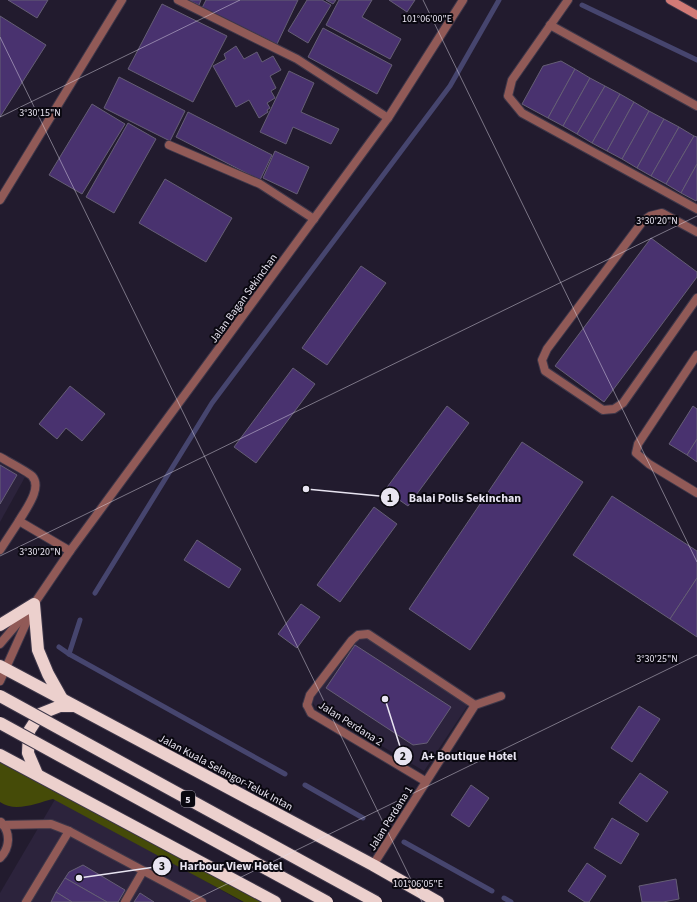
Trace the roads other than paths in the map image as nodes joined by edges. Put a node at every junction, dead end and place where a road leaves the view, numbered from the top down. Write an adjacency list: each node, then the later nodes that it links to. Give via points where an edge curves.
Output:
1 (122, 0): 11 (street)
2 (178, 0): 9 (street, via 297,59)
3 (463, 0): 9 (street, Jalan Bagan Sekinchan)
4 (568, 0): 7 (street)
5 (670, 0): 6 (street)
6 (697, 15)
7 (550, 25): 8 (street); 12 (street, via 512,80 508,96 522,113)
8 (697, 106)
9 (388, 118): 13 (street, Jalan Bagan Sekinchan)
10 (169, 145): 13 (street, via 260,184)
11 (0, 200)
12 (697, 209)
13 (314, 219): 21 (street, Jalan Bagan Sekinchan)
14 (697, 232): 15 (street, via 662,213 643,221 546,349 542,360 545,371 603,410 614,409 623,402)
15 (697, 298)
16 (697, 355): 18 (street, via 638,444 636,453 649,464)
17 (0, 457): 19 (street, via 32,476 35,483 36,492)
18 (697, 492)
19 (19, 521): 20 (street); 21 (street)
20 (0, 550)
21 (70, 551): 22 (street, Jalan Bagan Sekinchan)
22 (34, 604): 23 (highway); 24 (street, Jalan Bagan Sekinchan); 25 (street, Jalan Bagan Sekinchan); 29 (highway, via 38,650)
23 (0, 625)
24 (0, 644)
25 (3, 668): 26 (street, Jalan Bagan Sekinchan); 29 (highway, Jalan Kuala Selangor-Teluk Intan)
26 (0, 681)
27 (0, 696): 46 (highway, 5, bridge)
28 (501, 696): 30 (street)
29 (62, 699): 31 (highway, Jalan Kuala Selangor-Teluk Intan)
30 (475, 705): 35 (street, Jalan Perdana 1); 35 (street, Jalan Perdana 2, via 368,634 358,635 352,640 310,695 307,705 311,713)
31 (75, 706): 34 (highway, via 60,706 40,714 29,731 28,753); 39 (highway, Jalan Kuala Selangor-Teluk Intan)
32 (0, 724): 45 (highway, 5, bridge)
33 (0, 756): 34 (highway)
34 (37, 774): 44 (highway)
35 (426, 782): 39 (street, Jalan Perdana 1)
36 (1, 823): 37 (street, via 51,824); 38 (street, via 8,839 7,848)
37 (69, 831): 40 (street); 41 (street)
38 (0, 858)
39 (373, 865): 47 (highway, Jalan Kuala Selangor-Teluk Intan)
40 (143, 871): 42 (street); 43 (street)
41 (26, 902)
42 (124, 902)
43 (202, 902)
44 (275, 902)
45 (327, 902)
46 (376, 902)
47 (438, 902)

